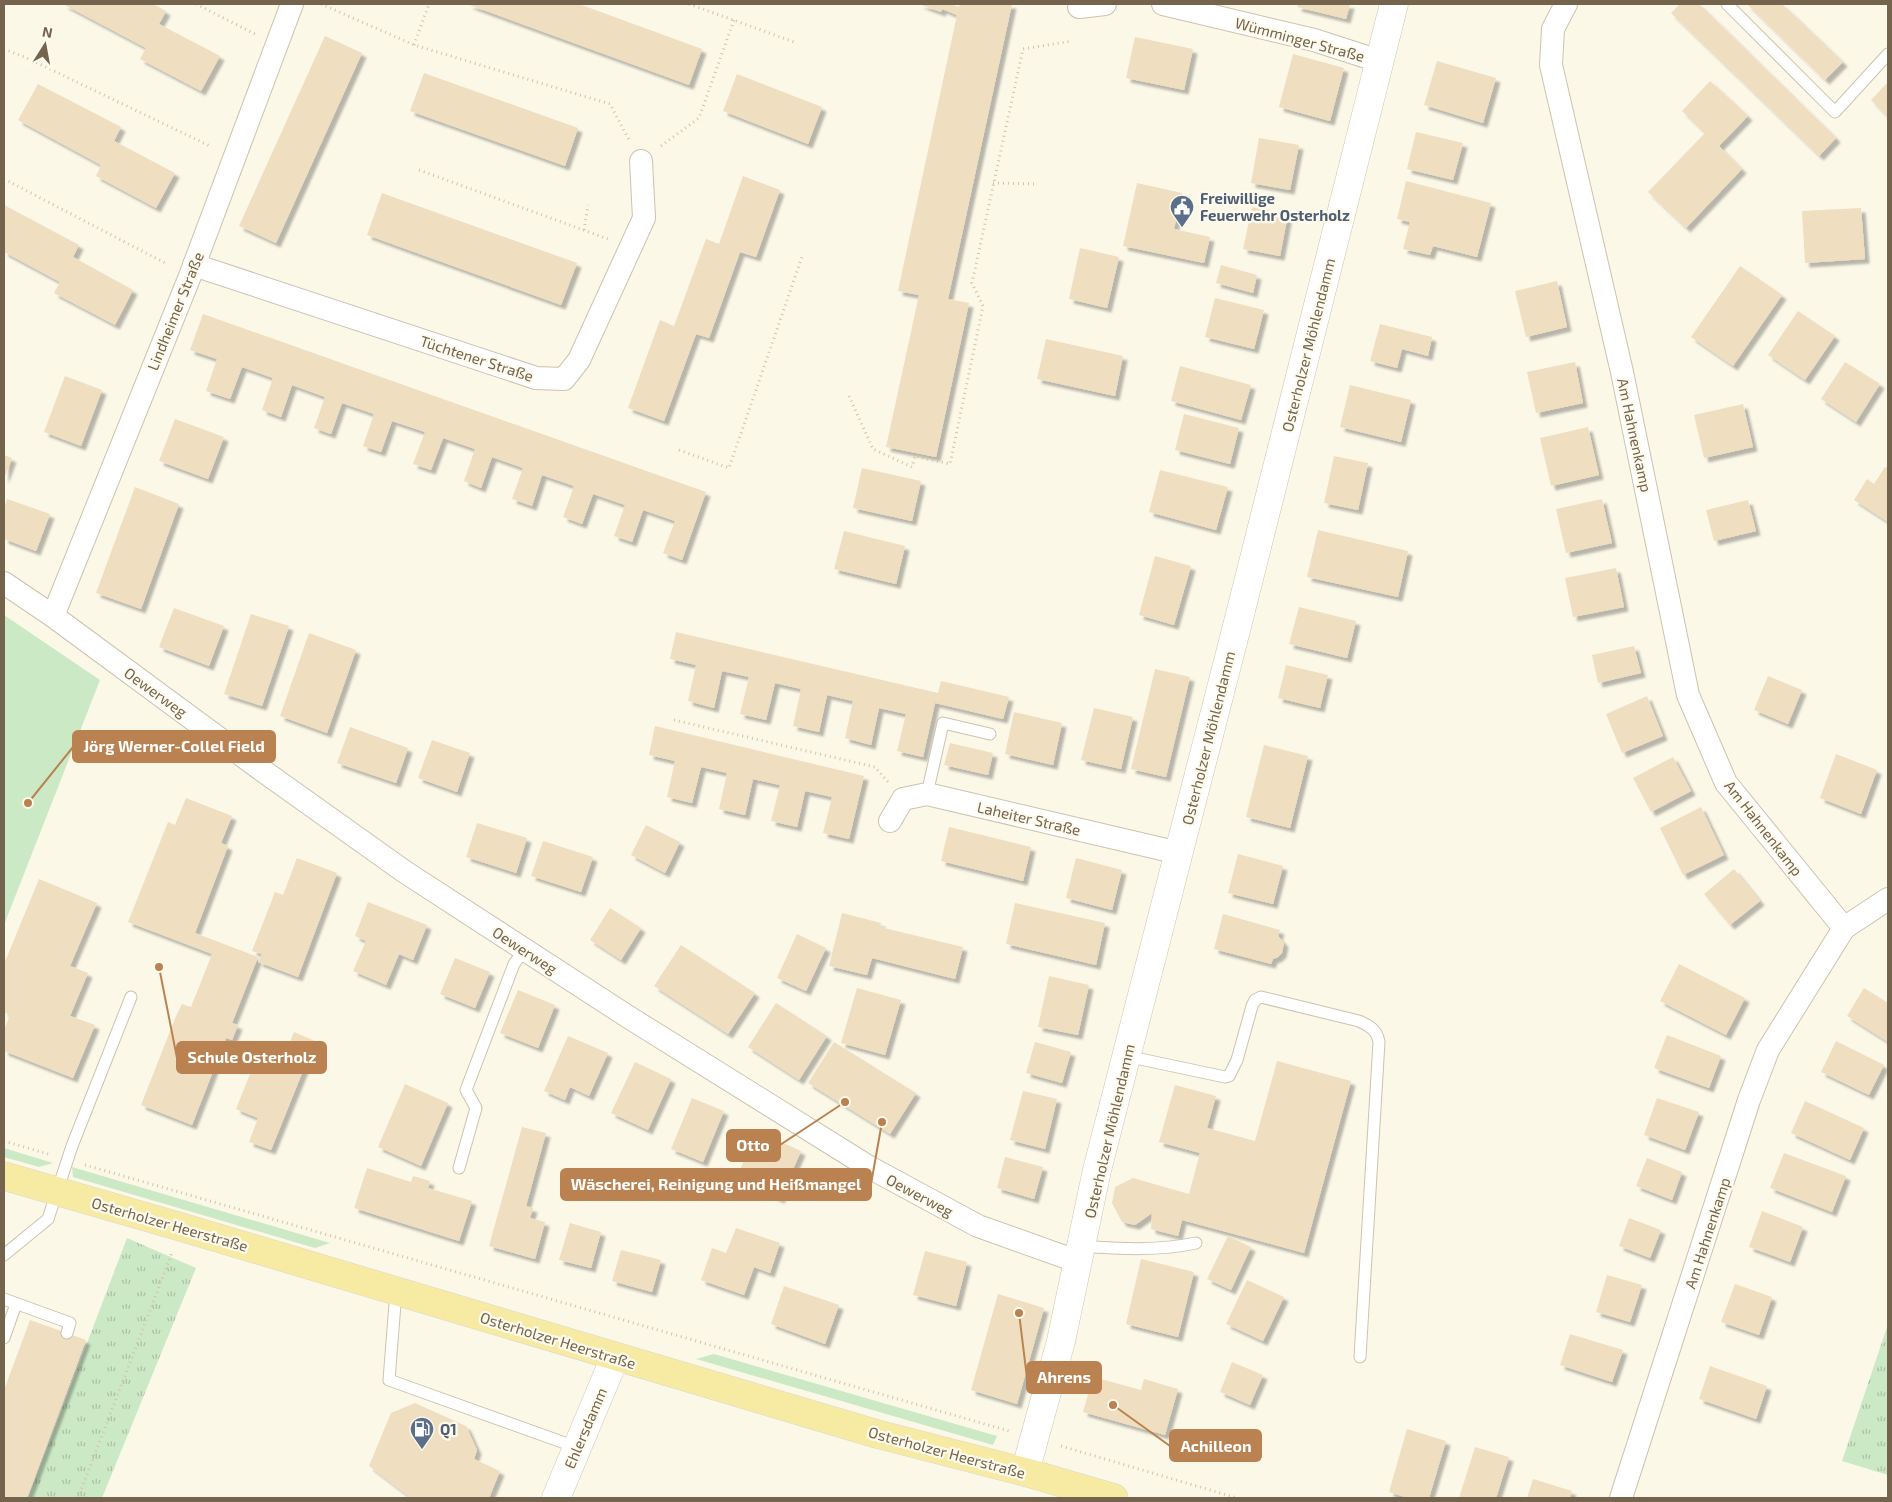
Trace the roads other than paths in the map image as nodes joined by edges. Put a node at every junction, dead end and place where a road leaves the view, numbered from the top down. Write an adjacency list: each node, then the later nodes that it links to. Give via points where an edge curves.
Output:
1 (292, 4): 11 (street, Lindheimer Straße)
2 (1105, 4): 7 (street)
3 (1162, 4): 9 (street, Wümminger Straße, via 1314,40)
4 (1394, 4): 9 (main road, Osterholzer Möhlendamm)
5 (1566, 4): 19 (street, Am Hahnenkamp, via 1553,29 1551,65 1622,372 1688,694 1726,783)
6 (1727, 4): 8 (lane, via 1835,112)
7 (1079, 7)
8 (1888, 54)
9 (1380, 61): 17 (main road, Osterholzer Möhlendamm)
10 (641, 161): 11 (street, Tüchtener Straße, via 644,218 579,360 564,379 536,378)
11 (192, 271): 13 (street, Lindheimer Straße)
12 (4, 583): 13 (street, Oewerweg)
13 (53, 616): 20 (street, Oewerweg, via 405,872)
14 (990, 734): 15 (lane, via 944,723)
15 (927, 794): 16 (street, Laheiter Straße, via 903,799); 17 (street, Laheiter Straße)
16 (890, 821)
17 (1179, 854): 22 (main road, Osterholzer Möhlendamm)
18 (1888, 900): 19 (street)
19 (1844, 928): 40 (street, Am Hahnenkamp, via 1768,1050 1746,1109)
20 (524, 950): 23 (lane, via 514,964 466,1090 476,1108); 27 (street, Oewerweg, via 869,1167 978,1226)
21 (131, 998): 25 (lane)
22 (1126, 1056): 27 (main road, Osterholzer Möhlendamm); 35 (lane, via 1229,1076 1237,1060 1252,1006 1261,997 1359,1021 1377,1033)
23 (459, 1168)
24 (4, 1176): 25 (main road, Osterholzer Heerstraße)
25 (58, 1192): 28 (lane, via 48,1219); 29 (main road, Osterholzer Heerstraße)
26 (1196, 1243): 27 (lane, via 1171,1248)
27 (1080, 1254): 37 (main road, Osterholzer Möhlendamm, via 1062,1341)
28 (4, 1255)
29 (396, 1292): 34 (main road, Osterholzer Heerstraße); 36 (lane, via 389,1380)
30 (4, 1299): 31 (lane)
31 (16, 1304): 32 (lane, via 70,1323); 33 (lane)
32 (66, 1333)
33 (4, 1338)
34 (615, 1357): 36 (main road, Ehlersdamm); 37 (main road, Osterholzer Heerstraße, via 877,1434)
35 (1360, 1357)
36 (576, 1447): 38 (main road, Ehlersdamm)
37 (1025, 1472): 39 (main road, Osterholzer Heerstraße)
38 (556, 1498)
39 (1114, 1498)
40 (1621, 1498)

